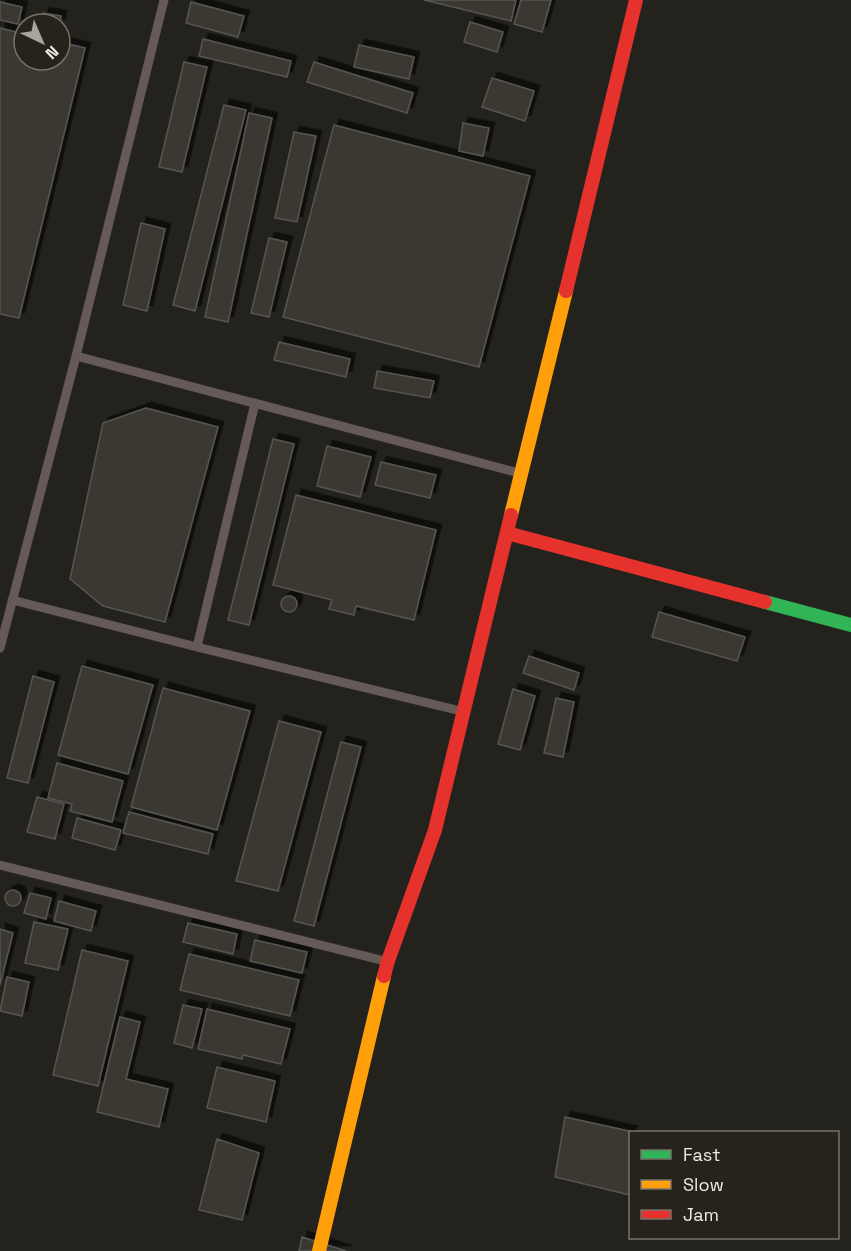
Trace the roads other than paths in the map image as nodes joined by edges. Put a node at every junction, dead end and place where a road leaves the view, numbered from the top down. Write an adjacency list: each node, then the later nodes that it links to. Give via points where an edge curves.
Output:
1 (164, 0): 3 (lane)
2 (636, 0): 5 (street)
3 (76, 356): 4 (lane); 7 (lane)
4 (255, 403): 5 (lane); 9 (lane)
5 (521, 474): 6 (street)
6 (507, 533): 8 (street); 11 (street)
7 (12, 600): 9 (lane); 10 (lane)
8 (851, 625)
9 (197, 647): 11 (lane)
10 (0, 648)
11 (464, 711): 13 (street, via 435,830)
12 (0, 865): 13 (lane)
13 (388, 961): 14 (street)
14 (319, 1251)

